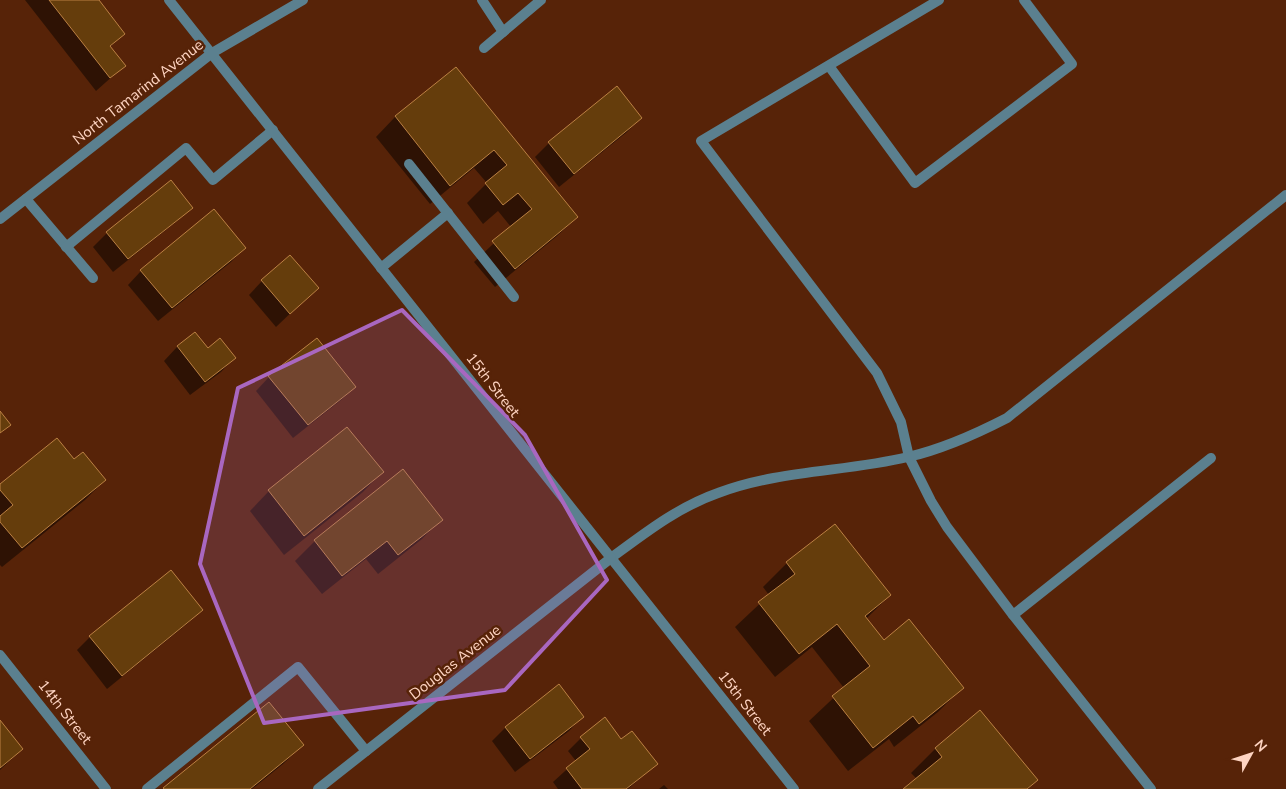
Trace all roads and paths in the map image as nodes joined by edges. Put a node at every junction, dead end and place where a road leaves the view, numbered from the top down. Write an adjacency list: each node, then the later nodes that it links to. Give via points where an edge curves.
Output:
1 (169, 0): 9 (street, 15th Street)
2 (303, 0): 9 (street, North Tamarind Avenue)
3 (482, 0): 7 (street)
4 (541, 0): 7 (street)
5 (939, 0): 10 (street)
6 (1024, 0): 10 (street, via 1072,64 915,183)
7 (503, 32): 8 (street)
8 (484, 48)
9 (212, 53): 11 (street, 15th Street); 14 (street, North Tamarind Avenue)
10 (829, 66): 21 (street, via 701,141 877,373 901,422)
11 (273, 130): 17 (street, via 213,180 186,148); 18 (street, 15th Street)
12 (409, 164): 15 (street)
13 (1286, 195): 21 (street, Douglas Avenue, via 1007,418 979,432)
14 (26, 199): 16 (street, North Tamarind Avenue); 17 (street)
15 (448, 213): 18 (street); 20 (street)
16 (0, 219)
17 (66, 247): 19 (street)
18 (381, 268): 23 (street, 15th Street)
19 (93, 278)
20 (514, 297)
21 (908, 457): 23 (street, Douglas Avenue, via 790,474 718,492 667,517); 24 (street, via 947,527)
22 (1211, 458): 24 (street)
23 (610, 558): 26 (street, Douglas Avenue); 30 (street, 15th Street)
24 (1013, 614): 31 (street)
25 (0, 655): 27 (street, 14th Street)
26 (366, 751): 28 (street, via 298,667); 29 (street, Douglas Avenue)
27 (106, 789)
28 (147, 789)
29 (318, 789)
30 (794, 789)
31 (1151, 789)

